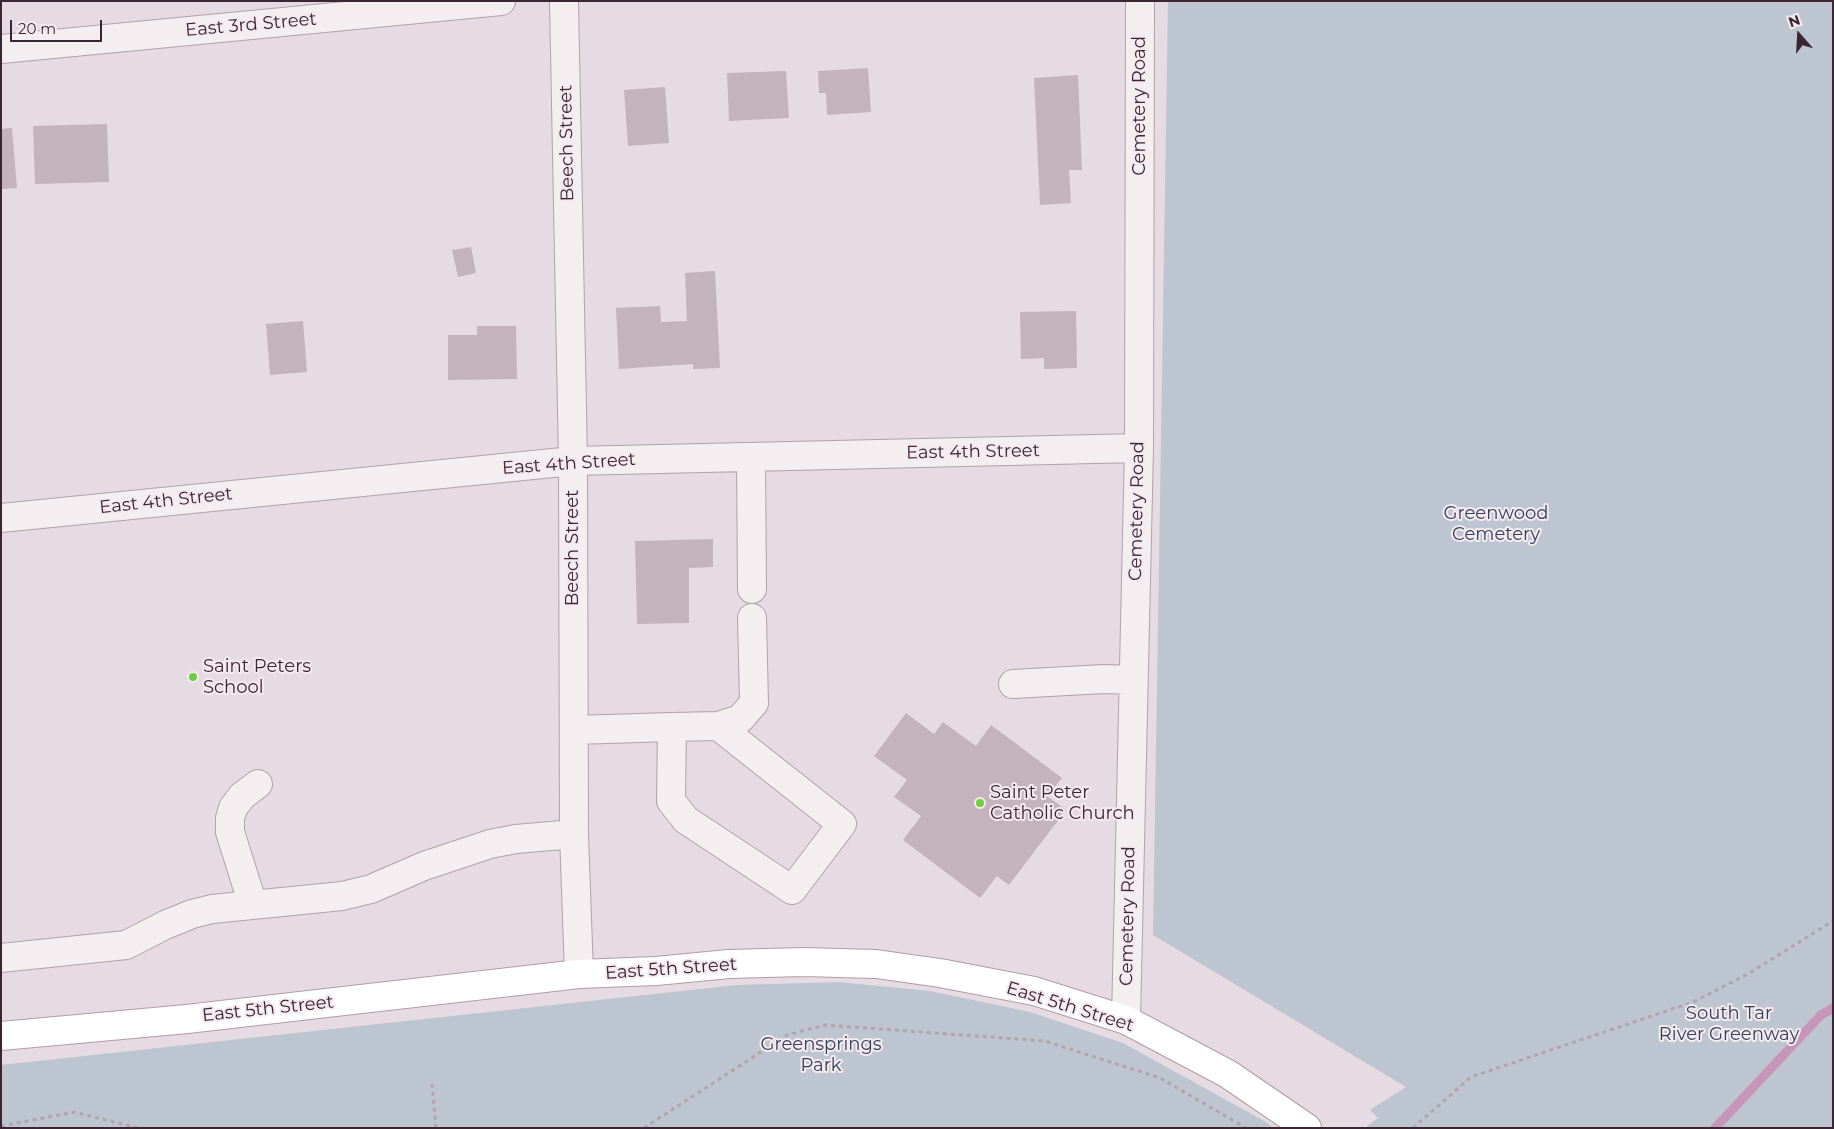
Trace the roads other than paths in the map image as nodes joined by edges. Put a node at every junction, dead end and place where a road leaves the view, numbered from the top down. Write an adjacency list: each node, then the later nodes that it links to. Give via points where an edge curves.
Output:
1 (501, 1): 4 (street, East 3rd Street)
2 (564, 1): 7 (street, Beech Street)
3 (1140, 1): 5 (street, Cemetery Road)
4 (1, 49)
5 (1138, 448): 6 (street, East 4th Street); 11 (street, Cemetery Road)
6 (751, 457): 7 (street, East 4th Street); 9 (street)
7 (573, 460): 8 (street, East 4th Street); 15 (street, Beech Street)
8 (1, 518)
9 (752, 589)
10 (752, 618): 13 (street, via 754,703 740,719)
11 (1133, 680): 12 (street); 21 (street, Cemetery Road)
12 (1013, 684)
13 (718, 726): 14 (street); 14 (street, via 842,824 792,890 686,820 671,801)
14 (672, 727): 15 (street)
15 (574, 730): 17 (street, Beech Street)
16 (258, 784): 18 (street, via 242,796 230,818 230,832)
17 (574, 834): 18 (street, via 490,844 424,866 371,889 342,896); 20 (street, Beech Street)
18 (253, 905): 19 (street, via 192,914 126,946)
19 (1, 958)
20 (579, 974): 21 (main road, East 5th Street, via 803,962 876,964 1034,991); 22 (main road, East 5th Street, via 187,1019)
21 (1126, 1020): 23 (main road, East 5th Street, via 1228,1074)
22 (1, 1036)
23 (1307, 1128)

